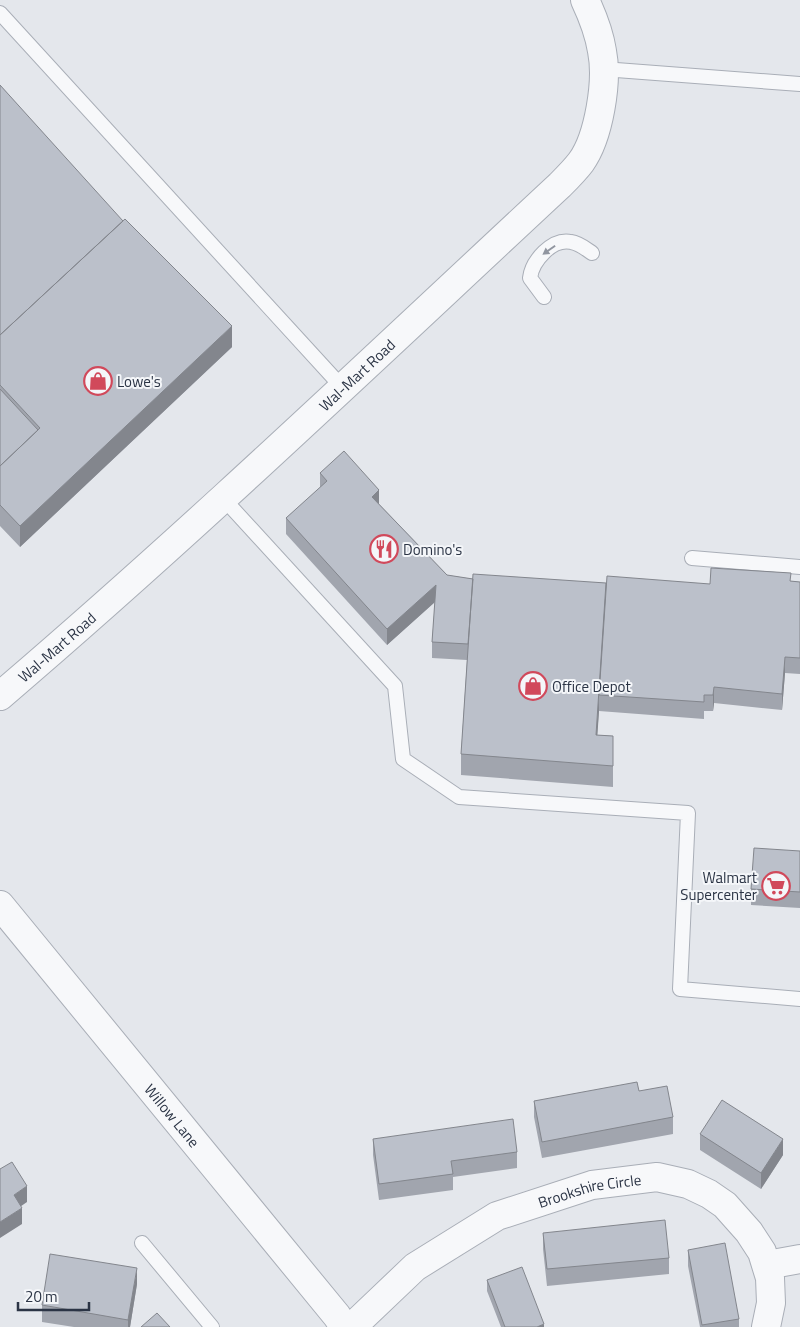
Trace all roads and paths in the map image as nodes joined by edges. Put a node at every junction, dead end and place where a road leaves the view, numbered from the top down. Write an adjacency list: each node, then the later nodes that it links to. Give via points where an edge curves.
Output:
1 (585, 0): 3 (street, Wal-Mart Road, via 596,24)
2 (0, 13): 7 (lane)
3 (603, 69): 4 (lane); 7 (street, Wal-Mart Road, via 600,115 582,161)
4 (800, 84)
5 (592, 253): 6 (lane, one-way to 6, via 581,246 562,242 539,257 531,268 530,278)
6 (544, 297)
7 (342, 387): 8 (street, Wal-Mart Road)
8 (222, 497): 11 (street, Wal-Mart Road, via 55,650); 13 (lane, via 395,686 402,759 459,797 688,813 680,989)
9 (692, 558): 10 (lane)
10 (800, 567)
11 (3, 688)
12 (0, 905): 17 (street, Willow Lane)
13 (800, 999)
14 (142, 1243): 18 (lane)
15 (800, 1259): 16 (street)
16 (767, 1265): 17 (street, Brookshire Circle, via 754,1239 738,1219 716,1199 694,1186 657,1178 592,1185 497,1216 415,1267); 19 (street, Brookshire Circle, via 771,1289)
17 (339, 1324)
18 (212, 1327)
19 (766, 1327)

